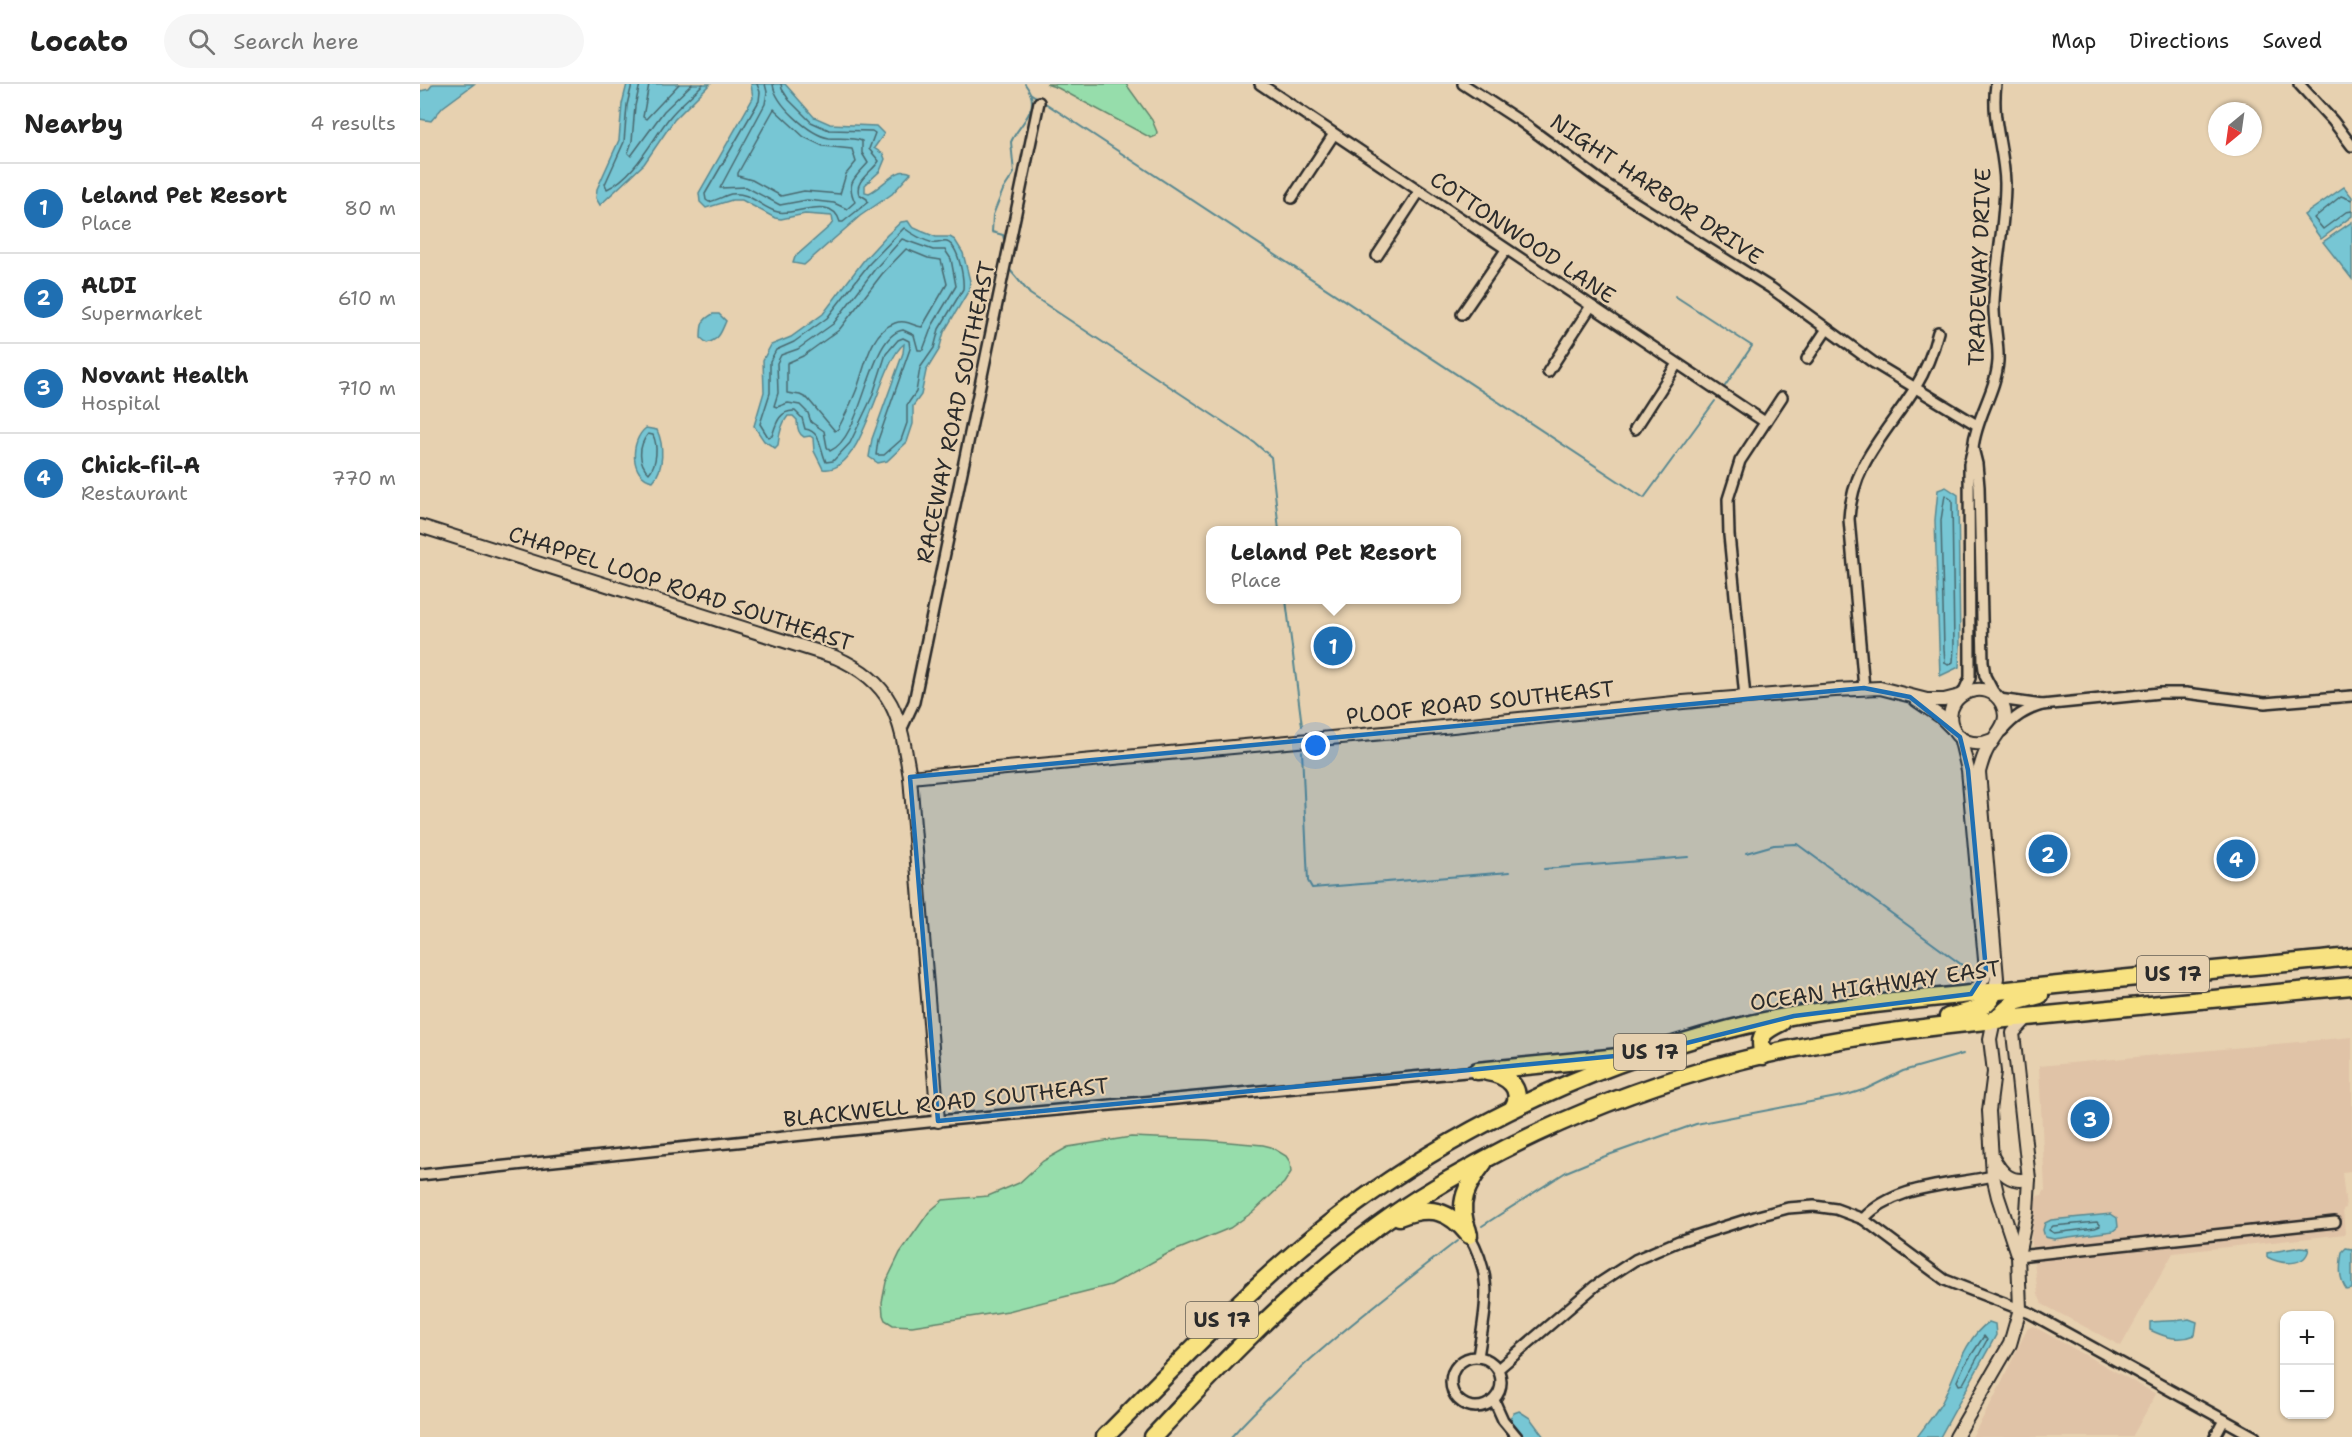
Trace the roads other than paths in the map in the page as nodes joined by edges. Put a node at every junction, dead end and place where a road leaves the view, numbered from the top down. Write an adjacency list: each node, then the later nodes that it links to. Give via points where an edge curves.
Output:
1 (1260, 84): 6 (street, COTTONWOOD LANE)
2 (1463, 84): 14 (street, NIGHT HARBOR DRIVE, via 1604,183 1741,268)
3 (1996, 84): 22 (street, TRADEWAY DRIVE, via 1994,118 2005,183 1994,305 1998,361 1991,394)
4 (2299, 84): 7 (street)
5 (1039, 102): 33 (street, RACEWAY ROAD SOUTHEAST, via 914,702)
6 (1334, 134): 8 (street, COTTONWOOD LANE); 9 (street)
7 (2352, 146)
8 (1419, 192): 10 (street, COTTONWOOD LANE); 11 (street)
9 (1292, 198)
10 (1506, 250): 12 (street, COTTONWOOD LANE); 13 (street)
11 (1377, 256)
12 (1591, 306): 17 (street, COTTONWOOD LANE); 18 (street)
13 (1462, 315)
14 (1827, 329): 16 (street); 19 (street, NIGHT HARBOR DRIVE)
15 (1938, 332): 19 (street)
16 (1807, 359)
17 (1677, 364): 21 (street, COTTONWOOD LANE); 23 (street)
18 (1548, 372)
19 (1915, 389): 22 (street, NIGHT HARBOR DRIVE); 26 (street, via 1864,463 1851,500 1849,519)
20 (1782, 397): 21 (street)
21 (1765, 422): 30 (street, via 1740,460 1728,499)
22 (1977, 425): 24 (street, TRADEWAY DRIVE)
23 (1635, 429)
24 (1973, 448): 27 (street, TRADEWAY DRIVE, via 1969,464 1971,668); 31 (street, TRADEWAY DRIVE, via 1979,487 1983,662 1985,676)
25 (420, 526): 33 (street, CHAPPEL LOOP ROAD SOUTHEAST, via 852,664 876,683)
26 (1864, 688): 28 (street, PLOOF ROAD SOUTHEAST); 30 (street, PLOOF ROAD SOUTHEAST)
27 (1961, 695): 28 (street, PLOOF ROAD SOUTHEAST, via 1944,700); 31 (street, via 1979,689); 34 (street, via 1951,712)
28 (1910, 696): 34 (street, PLOOF ROAD SOUTHEAST)
29 (2352, 696): 32 (street, via 2274,703 2160,693)
30 (1744, 697): 36 (street, PLOOF ROAD SOUTHEAST)
31 (1997, 697): 32 (street); 35 (street, via 2005,713 2003,728)
32 (2042, 705): 35 (street, via 2013,719)
33 (902, 728): 36 (street, CHAPPEL LOOP ROAD SOUTHEAST)
34 (1957, 734): 35 (street, via 1976,744); 43 (street, via 1968,770 1986,971)
35 (1996, 737): 42 (street, via 1979,772 1997,978)
36 (910, 777): 54 (street, CHAPPEL LOOP ROAD SOUTHEAST)
37 (2352, 957): 38 (highway, OCEAN HIGHWAY EAST / US 17)
38 (2307, 961): 39 (highway, OCEAN HIGHWAY EAST / US 17); 44 (highway, via 2246,979)
39 (2219, 970): 40 (highway, OCEAN HIGHWAY EAST / US 17); 45 (highway, via 2217,989)
40 (2116, 979): 42 (highway, OCEAN HIGHWAY EAST / US 17); 48 (highway, via 2021,999)
41 (2352, 986): 44 (highway, US 17)
42 (1994, 991): 43 (highway, OCEAN HIGHWAY EAST / US 17); 49 (highway, via 1989,1003 1979,1009)
43 (1971, 994): 46 (highway, OCEAN HIGHWAY EAST / US 17)
44 (2242, 996): 45 (highway, US 17)
45 (2176, 1002): 47 (highway, US 17)
46 (1794, 1016): 50 (highway, OCEAN HIGHWAY EAST / US 17, via 1733,1028); 51 (highway, via 1764,1032 1760,1040)
47 (2028, 1017): 48 (highway, US 17); 59 (street, via 2013,1033)
48 (1994, 1020): 49 (highway, US 17); 56 (street, via 1989,1111)
49 (1868, 1036): 51 (highway, US 17)
50 (1647, 1053): 52 (highway); 53 (highway, OCEAN HIGHWAY EAST / US 17)
51 (1763, 1056): 55 (highway, US 17, via 1643,1089)
52 (1477, 1071): 53 (highway, via 1500,1076 1515,1086 1518,1095); 54 (street, BLACKWELL ROAD SOUTHEAST)
53 (1513, 1108): 70 (highway, OCEAN HIGHWAY EAST / US 17, via 1395,1177 1305,1244 1255,1288)
54 (938, 1121): 57 (street, BLACKWELL ROAD SOUTHEAST)
55 (1490, 1156): 62 (highway, US 17); 63 (highway, via 1463,1197)
56 (1993, 1157): 58 (street); 59 (street, via 2010,1179)
57 (420, 1174)
58 (1993, 1176): 60 (street, via 1900,1194 1881,1203); 64 (street)
59 (2029, 1179): 64 (street)
60 (1863, 1219): 65 (street, via 1945,1280); 67 (street, via 1827,1207 1788,1208 1655,1250 1595,1286)
61 (2335, 1222): 64 (street)
62 (1382, 1224): 63 (highway, via 1430,1210 1453,1218); 71 (highway, US 17, via 1278,1309)
63 (1469, 1235): 66 (street, via 1481,1257 1486,1281)
64 (2018, 1256): 65 (street)
65 (2020, 1309): 69 (street); 73 (street, via 2010,1344)
66 (1478, 1357): 67 (street); 68 (street, via 1456,1368 1452,1390 1464,1404 1476,1407)
67 (1498, 1369): 68 (street, via 1501,1385)
68 (1494, 1400): 72 (street)
69 (2224, 1420): 74 (street); 75 (street)
70 (1105, 1437)
71 (1152, 1437)
72 (1517, 1437)
73 (1956, 1437)
74 (2215, 1437)
75 (2254, 1437)

